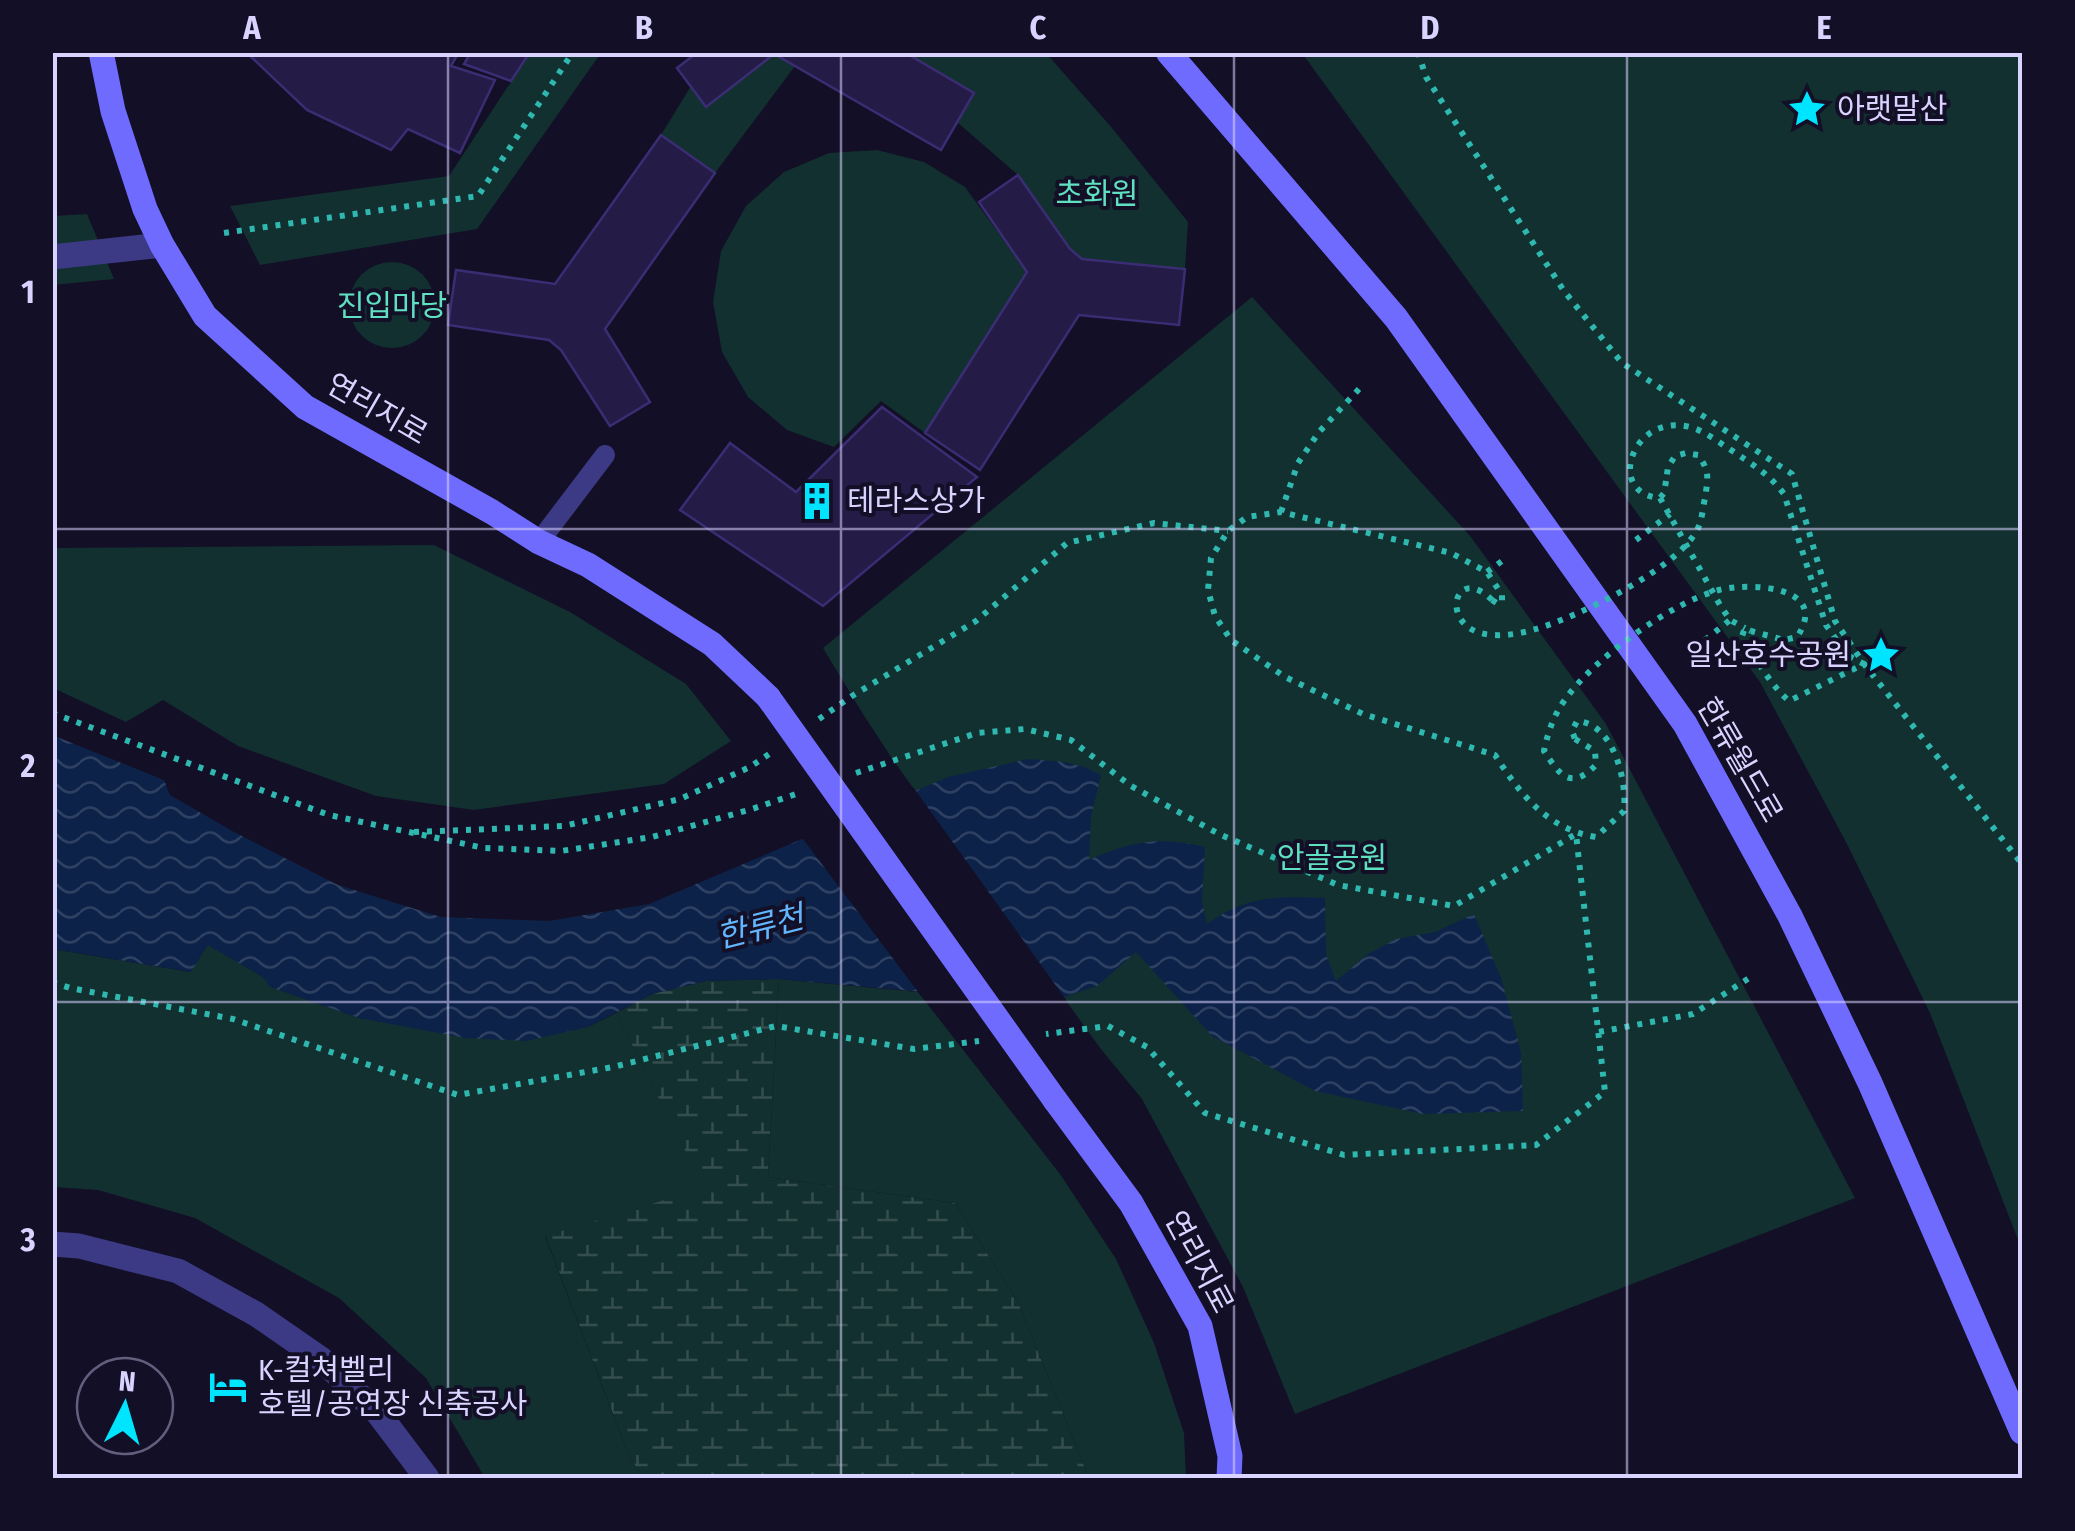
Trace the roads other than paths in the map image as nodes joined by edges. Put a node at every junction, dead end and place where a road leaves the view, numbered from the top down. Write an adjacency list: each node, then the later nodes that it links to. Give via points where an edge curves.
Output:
1 (101, 52): 3 (street, 연리지로, via 118,127)
2 (1168, 52): 8 (street, 한류월드로, via 1396,318 1684,724 1870,1082)
3 (162, 246): 4 (street); 6 (street, 연리지로, via 205,316 305,407)
4 (52, 257)
5 (605, 455): 6 (lane)
6 (539, 542): 10 (street, 연리지로, bridge, via 588,565 712,644 768,697 1131,1203 1200,1326 1230,1456)
7 (52, 1244): 9 (street, via 178,1271 256,1314 321,1360 378,1413)
8 (2022, 1432)
9 (427, 1478)
10 (1229, 1478)

